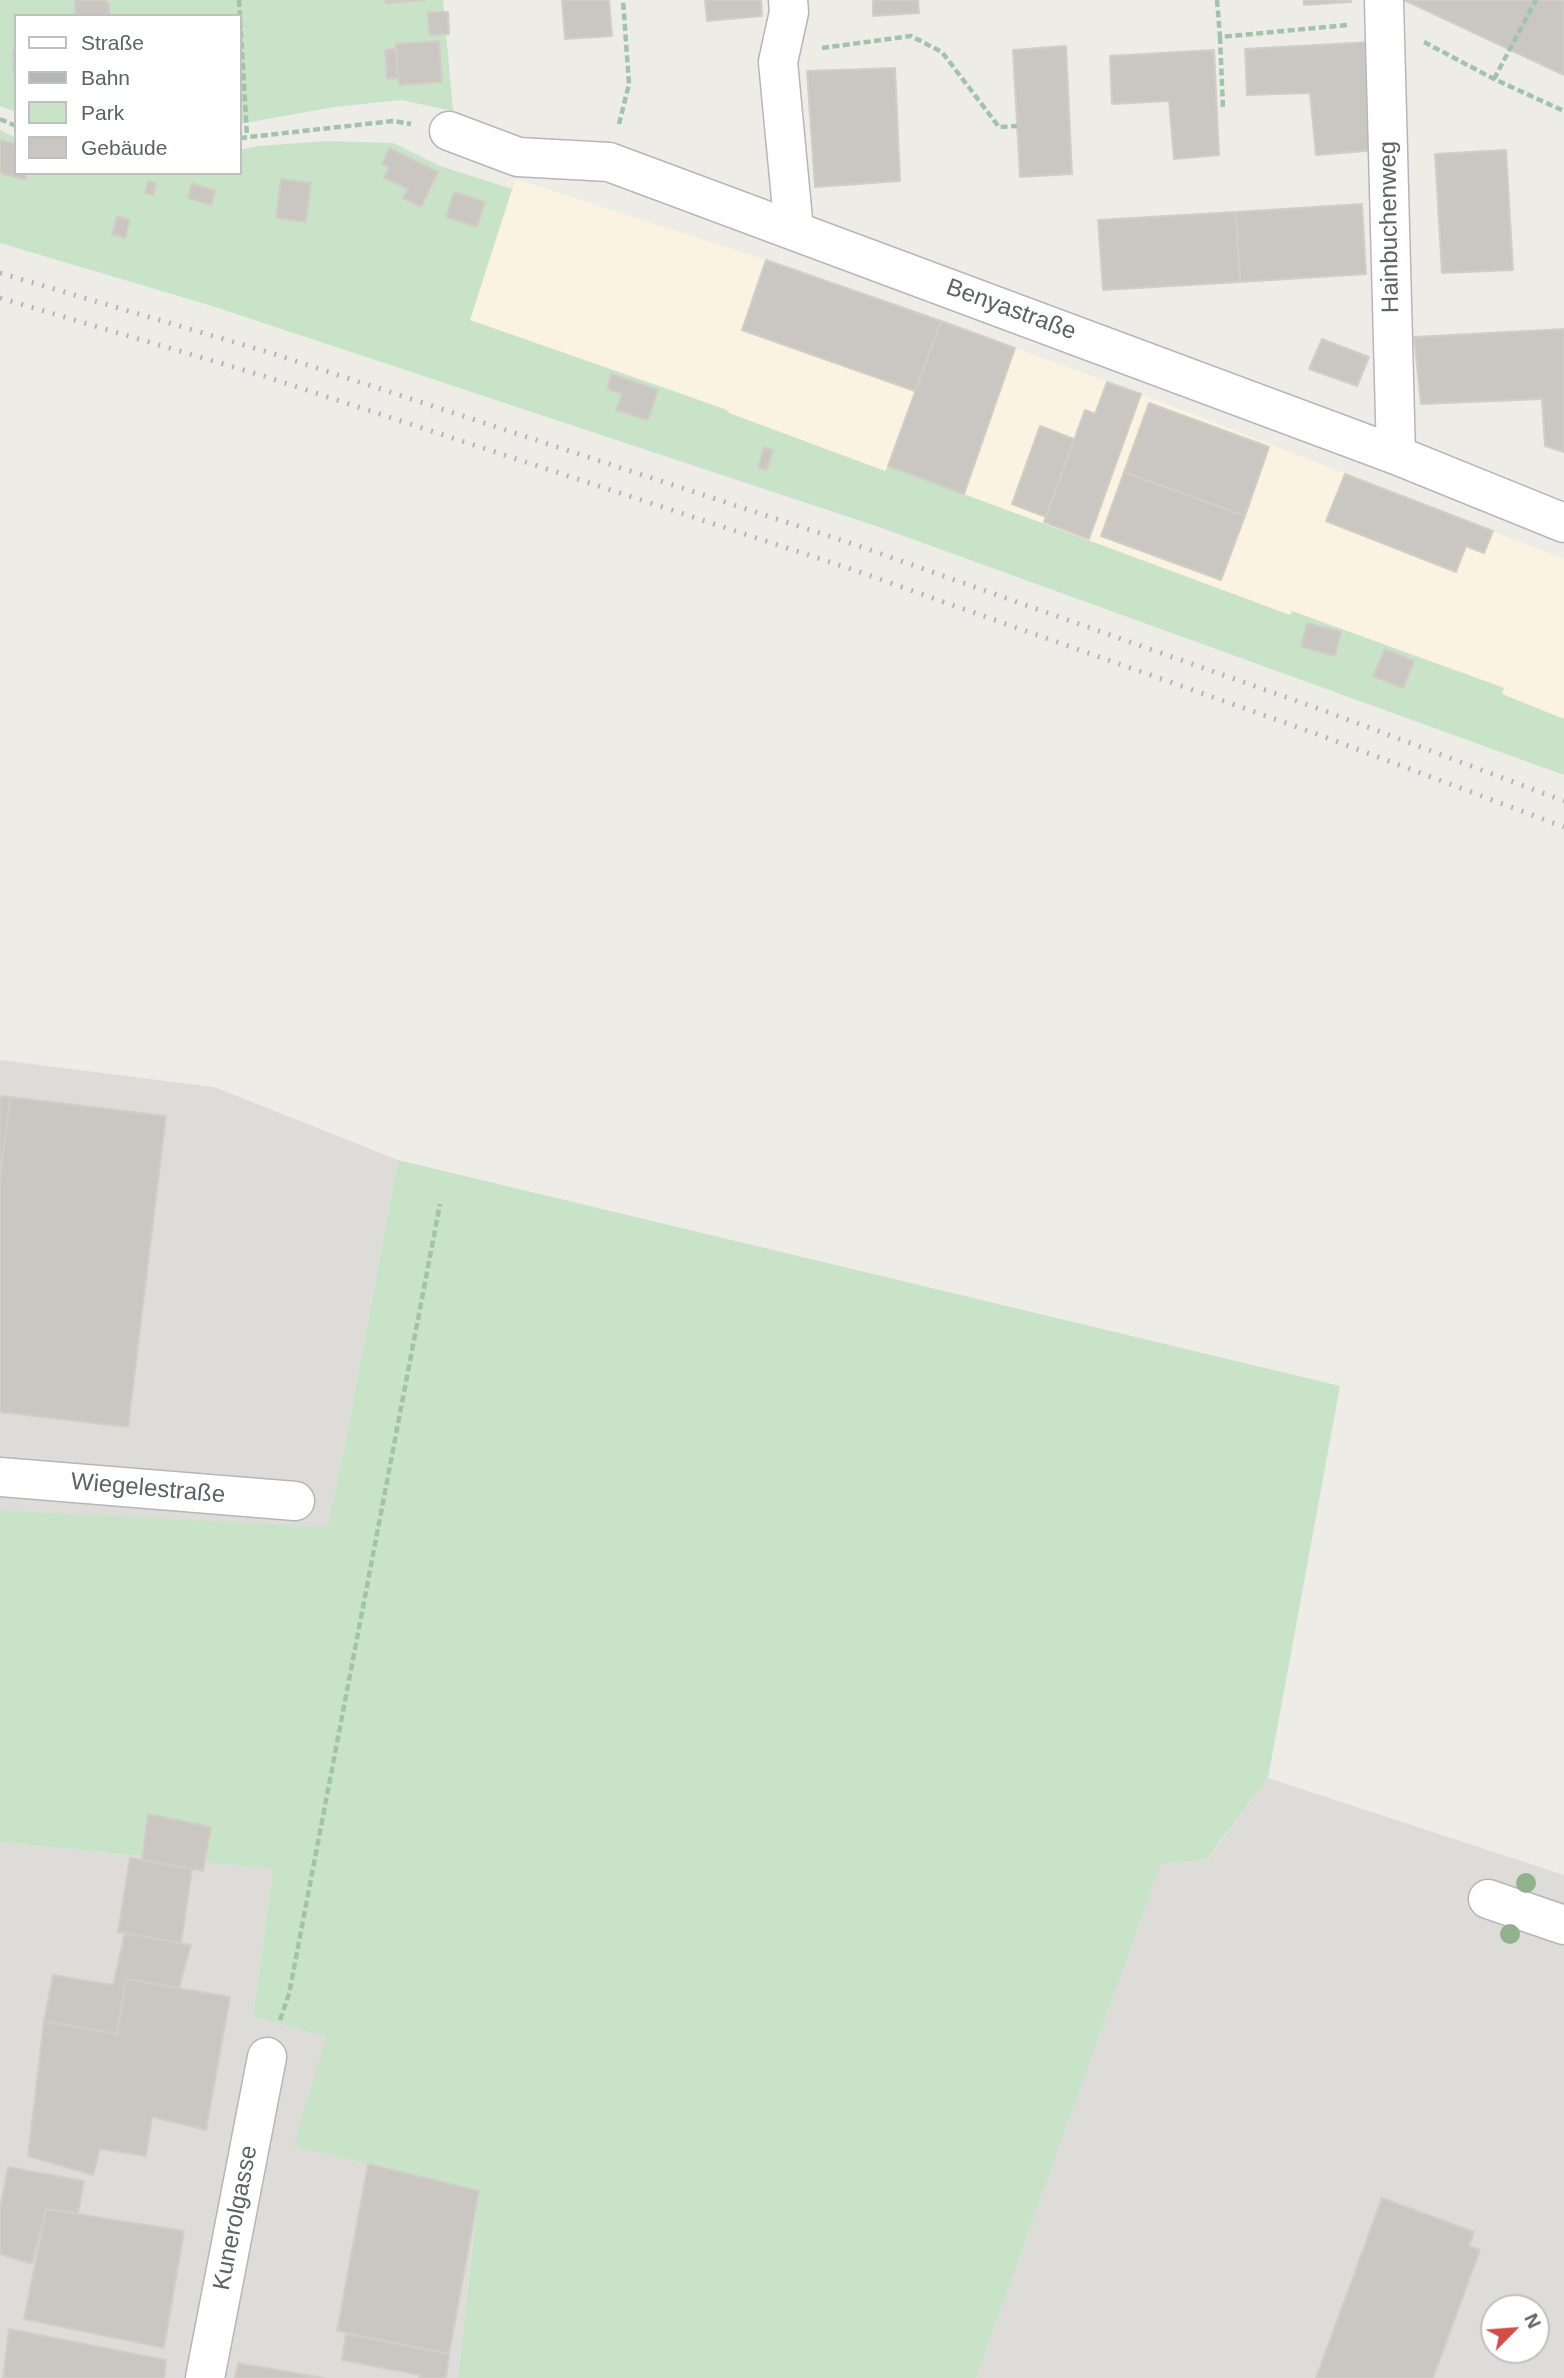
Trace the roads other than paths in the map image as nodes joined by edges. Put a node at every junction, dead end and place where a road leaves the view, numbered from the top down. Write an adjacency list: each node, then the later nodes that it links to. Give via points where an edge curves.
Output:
1 (788, 0): 4 (street, via 778,62)
2 (1385, 11): 5 (street, Hainbuchenweg)
3 (450, 131): 4 (street, Benyastraße, via 518,157 609,162)
4 (793, 230): 5 (street, Benyastraße)
5 (1396, 455): 6 (street, Benyastraße)
6 (1564, 523)
7 (0, 1477): 8 (street, Wiegelestraße)
8 (295, 1501)
9 (1489, 1899): 10 (street)
10 (1564, 1925)
11 (267, 2057): 12 (street, Kunerolgasse)
12 (205, 2378)

